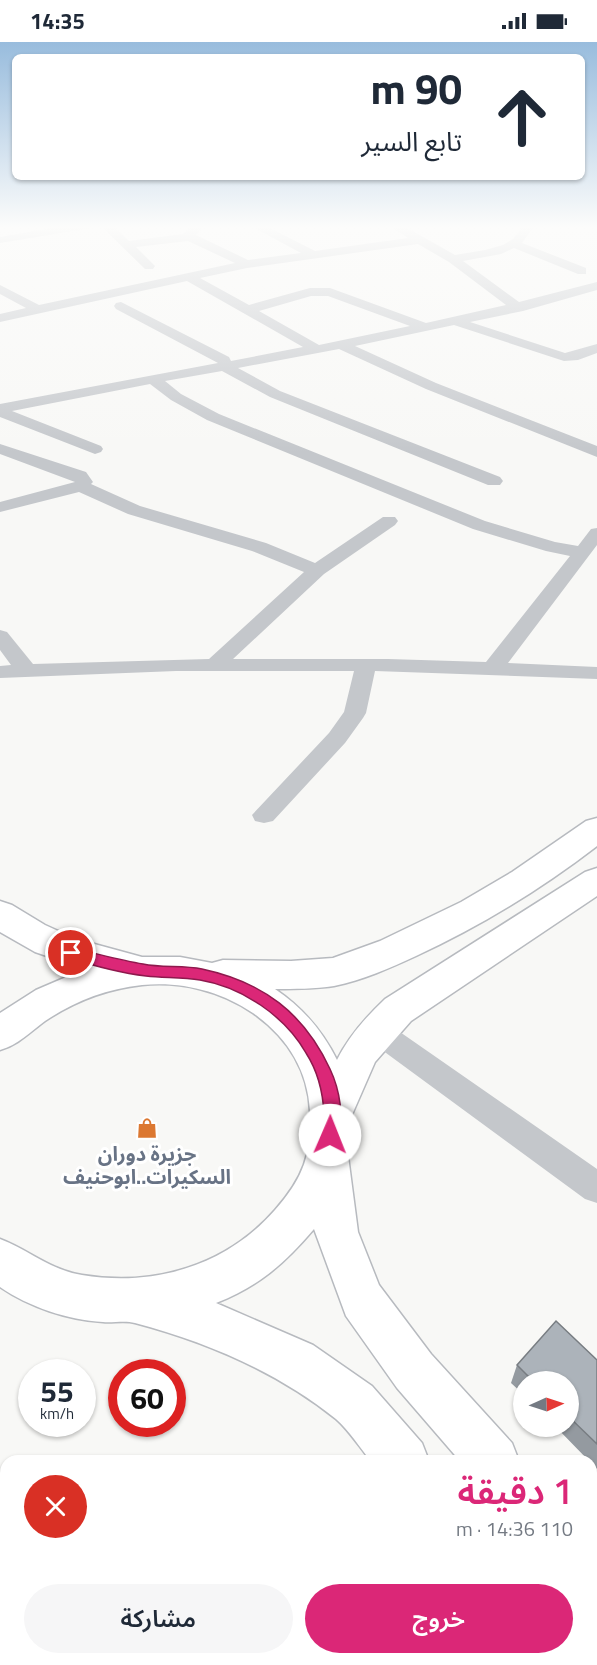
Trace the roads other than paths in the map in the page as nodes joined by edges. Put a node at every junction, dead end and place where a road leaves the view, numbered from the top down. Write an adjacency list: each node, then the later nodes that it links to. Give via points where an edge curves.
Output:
1 (22, 301): 10 (street)
2 (79, 301): 10 (street)
3 (231, 301): 11 (street)
4 (279, 301): 11 (street)
5 (354, 301): 14 (street)
6 (508, 301): 9 (street)
7 (544, 301): 9 (street)
8 (121, 306): 18 (street, via 224,360)
9 (518, 308): 13 (street)
10 (38, 310): 12 (street)
11 (247, 310): 17 (street)
12 (0, 318)
13 (457, 322): 14 (street); 16 (street, via 564,357)
14 (427, 328): 15 (street)
15 (341, 345): 17 (street); 23 (street, via 431,386)
16 (597, 348)
17 (318, 350): 18 (street)
18 (226, 367): 19 (street); 24 (street, via 274,394)
19 (154, 381): 20 (street); 31 (street, via 213,417 479,525)
20 (0, 411): 22 (street)
21 (0, 449): 25 (street, via 80,476 84,482)
22 (95, 449)
23 (597, 452)
24 (494, 481)
25 (81, 486): 27 (street); 32 (street, via 134,510 259,547)
26 (0, 490): 27 (street)
27 (22, 501): 28 (street)
28 (0, 507)
29 (389, 521): 32 (street)
30 (597, 533): 31 (street)
31 (582, 552): 36 (street)
32 (317, 570): 34 (street)
33 (0, 636): 37 (street)
34 (214, 665): 35 (street); 37 (street)
35 (366, 665): 36 (street); 40 (street, via 355,713 337,738)
36 (493, 668): 39 (street)
37 (26, 670): 38 (street)
38 (0, 672)
39 (597, 673)
40 (264, 815)
41 (597, 829): 45 (main road, via 566,853 466,914 366,962 299,976)
42 (597, 880): 46 (main road, via 398,1010)
43 (0, 914): 44 (main road, via 24,931 71,953)
44 (143, 970): 45 (main road); 47 (main road, via 103,977 65,990 29,1010)
45 (200, 974): 48 (main road, via 235,984 266,1000 292,1022 313,1048 327,1079)
46 (377, 1031): 48 (main road, via 360,1053); 49 (street)
47 (0, 1035)
48 (330, 1135): 52 (main road, via 311,1198 281,1237 240,1269 191,1291); 54 (main road, via 336,1232 362,1300 414,1371)
49 (597, 1188)
50 (0, 1260): 51 (main road)
51 (22, 1285): 52 (main road, via 88,1300)
52 (137, 1302): 53 (main road, via 223,1328 296,1362 355,1403)
53 (399, 1455)
54 (489, 1455)

